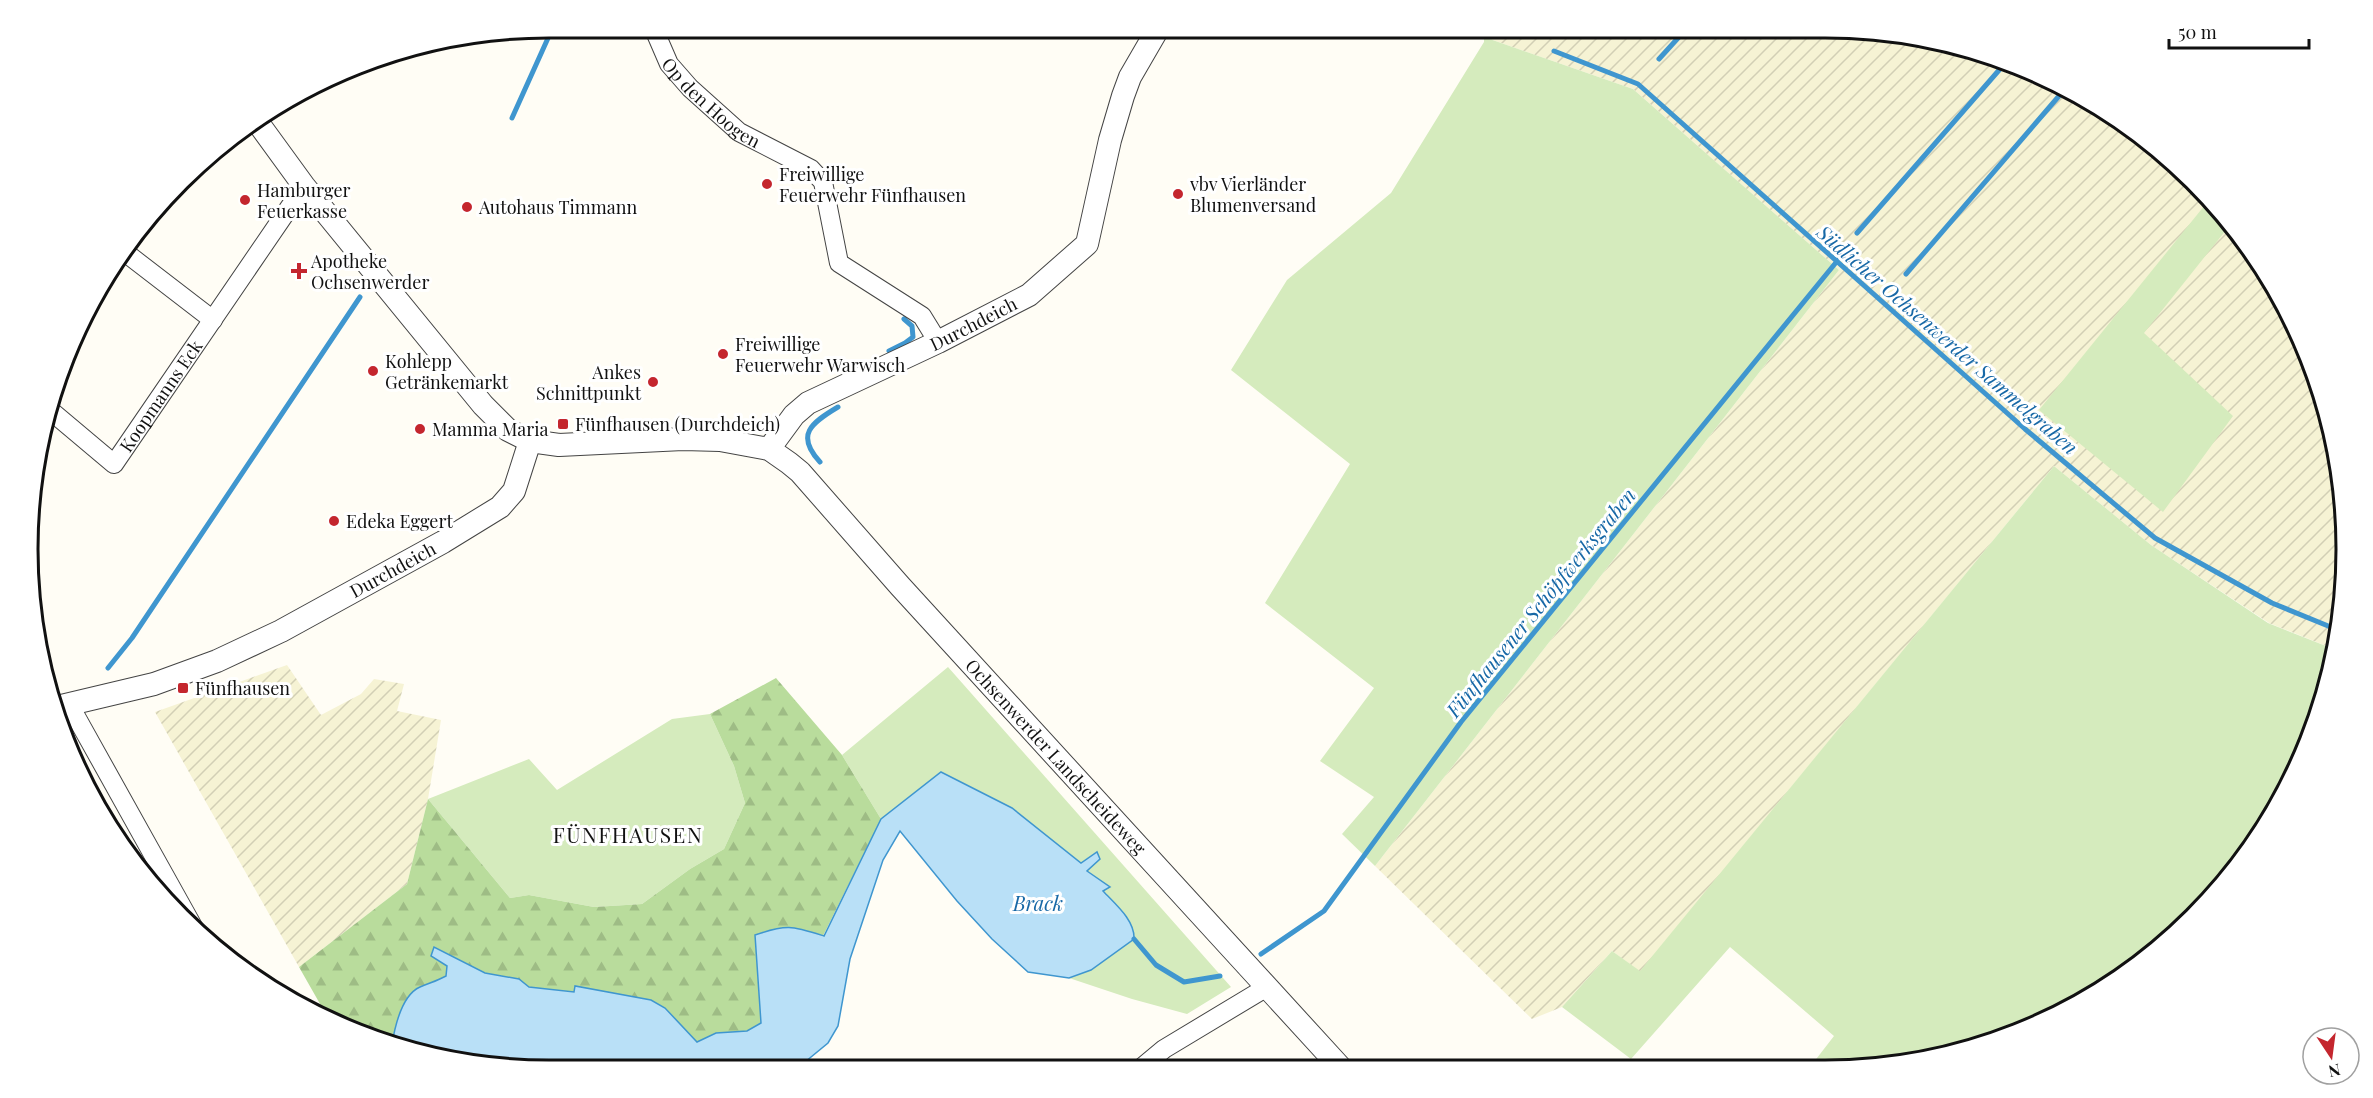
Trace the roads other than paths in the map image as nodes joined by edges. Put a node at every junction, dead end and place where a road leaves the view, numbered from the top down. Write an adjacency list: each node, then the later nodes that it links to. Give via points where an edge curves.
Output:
1 (658, 38): 7 (street, Op den Hoogen, via 669,64 739,132 811,169 823,182 839,263 922,316)
2 (1153, 38): 7 (street, Durchdeich, via 1123,96 1087,244 1029,295)
3 (261, 127): 4 (street)
4 (304, 186): 6 (street, Koopmanns Eck); 9 (street, via 497,420)
5 (130, 256): 6 (street)
6 (213, 320): 8 (street, Koopmanns Eck, via 114,464)
7 (938, 342): 10 (street, Durchdeich, via 807,404)
8 (56, 415)
9 (530, 441): 10 (street, via 559,445 698,439 737,441); 11 (street, Durchdeich, via 514,491 500,507 443,542 281,632 217,662 154,684)
10 (769, 449): 14 (street, Ochsenwerder Landscheideweg, via 801,472 900,586)
11 (63, 706)
12 (65, 712): 13 (street)
13 (177, 901)
14 (1267, 987): 15 (street); 16 (street, Ochsenwerder Landscheideweg)
15 (1151, 1060)
16 (1334, 1060)

